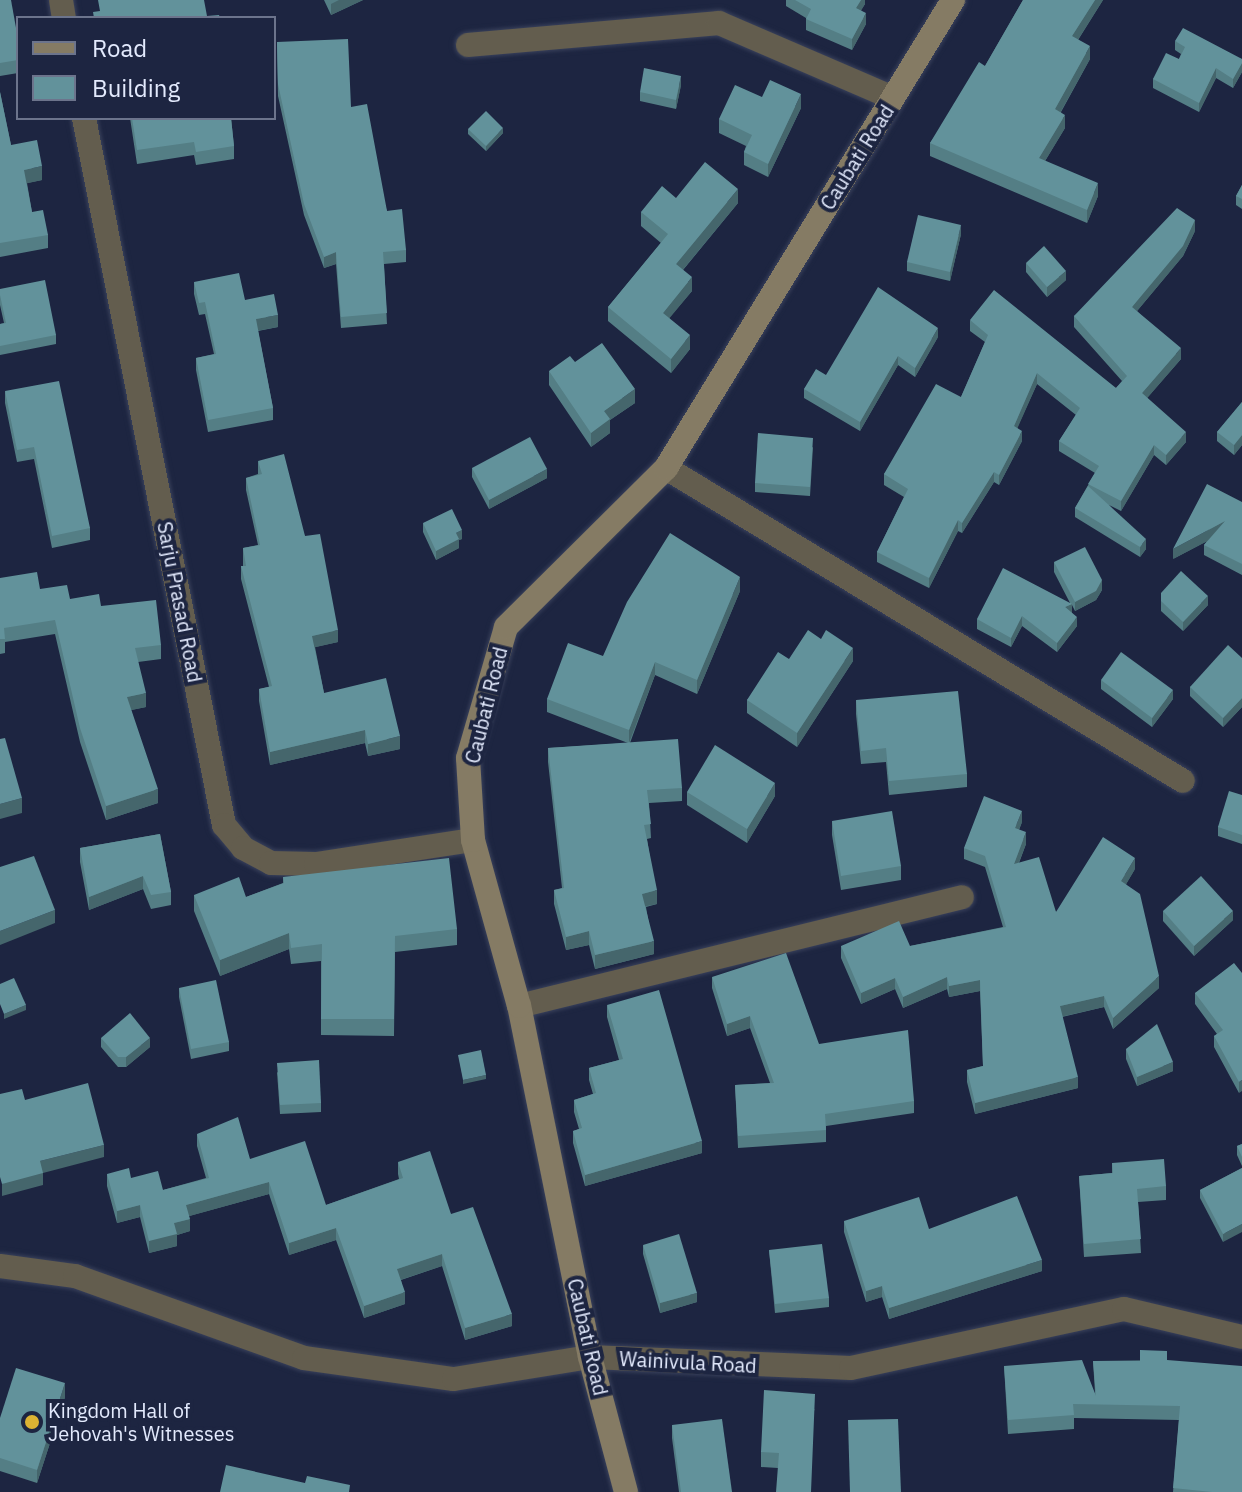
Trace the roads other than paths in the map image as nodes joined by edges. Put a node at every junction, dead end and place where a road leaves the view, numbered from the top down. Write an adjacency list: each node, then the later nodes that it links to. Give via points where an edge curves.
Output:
1 (953, 0): 3 (street, Caubati Road)
2 (468, 45): 3 (street, via 719,23)
3 (893, 98): 5 (street, Caubati Road)
4 (84, 120): 7 (street, Sarju Prasad Road, via 224,825 243,848 271,863 316,864)
5 (666, 468): 6 (street); 7 (street, Caubati Road, via 506,627 468,758)
6 (1183, 781)
7 (473, 840): 9 (street, Caubati Road)
8 (962, 897): 9 (street)
9 (519, 1006): 12 (street, Caubati Road)
10 (0, 1266): 12 (street, Wainivula Road, via 75,1276 304,1358 454,1379)
11 (1242, 1337): 12 (street, Wainivula Road, via 1124,1309 851,1368)
12 (590, 1357): 13 (street, Caubati Road)
13 (626, 1492)

